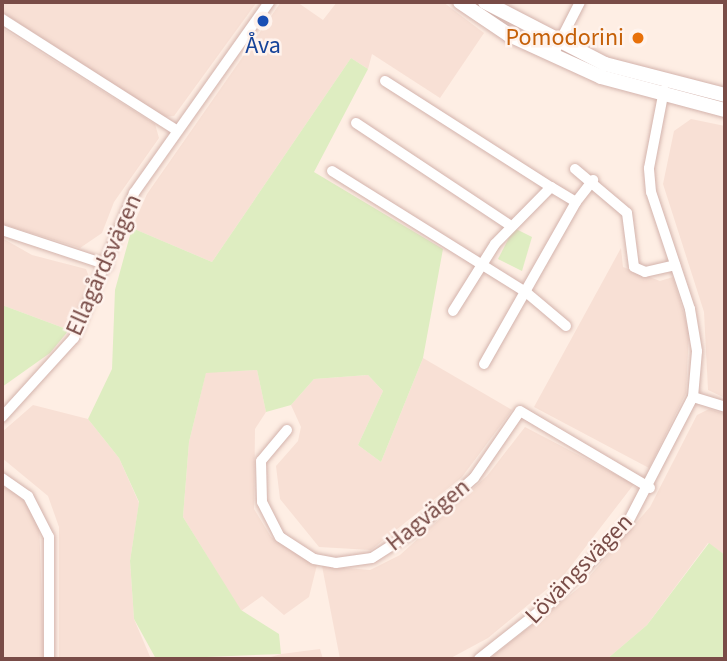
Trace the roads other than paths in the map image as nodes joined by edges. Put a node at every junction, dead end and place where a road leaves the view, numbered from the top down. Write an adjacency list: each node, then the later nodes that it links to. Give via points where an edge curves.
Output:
1 (269, 2): 13 (street, Ellagårdsvägen)
2 (460, 2): 6 (main road)
3 (485, 2): 6 (main road)
4 (580, 2): 6 (street)
5 (2, 19): 13 (street)
6 (556, 50): 8 (main road); 10 (main road)
7 (385, 81): 17 (street)
8 (666, 83): 9 (main road); 10 (street, Lövängsvägen)
9 (725, 95)
10 (662, 99): 11 (main road); 23 (street, Lövängsvägen, via 649,168)
11 (725, 110)
12 (356, 123): 19 (street)
13 (176, 130): 21 (street, Ellagårdsvägen, via 134,193)
14 (575, 169): 16 (street)
15 (332, 171): 22 (street)
16 (593, 180): 18 (street); 23 (street, via 627,213 634,267 645,272)
17 (551, 187): 18 (street); 19 (street)
18 (576, 202): 24 (street)
19 (511, 226): 22 (street)
20 (2, 230): 21 (street)
21 (107, 265): 30 (street, Ellagårdsvägen, via 74,338)
22 (481, 265): 24 (street); 25 (street)
23 (675, 265): 28 (street, Lövängsvägen, via 697,351)
24 (527, 293): 26 (street); 27 (street)
25 (453, 312)
26 (566, 326)
27 (484, 364)
28 (694, 397): 29 (street); 33 (street, Lövängsvägen)
29 (725, 407)
30 (2, 417)
31 (287, 430): 33 (street, Hagvägen, via 261,461 262,502 280,537 295,549 336,563 372,558 414,531 474,478 520,411)
32 (2, 478): 34 (street, via 28,496 48,537)
33 (650, 488): 35 (street, Lövängsvägen, via 626,526 576,579)
34 (49, 659)
35 (479, 659)

